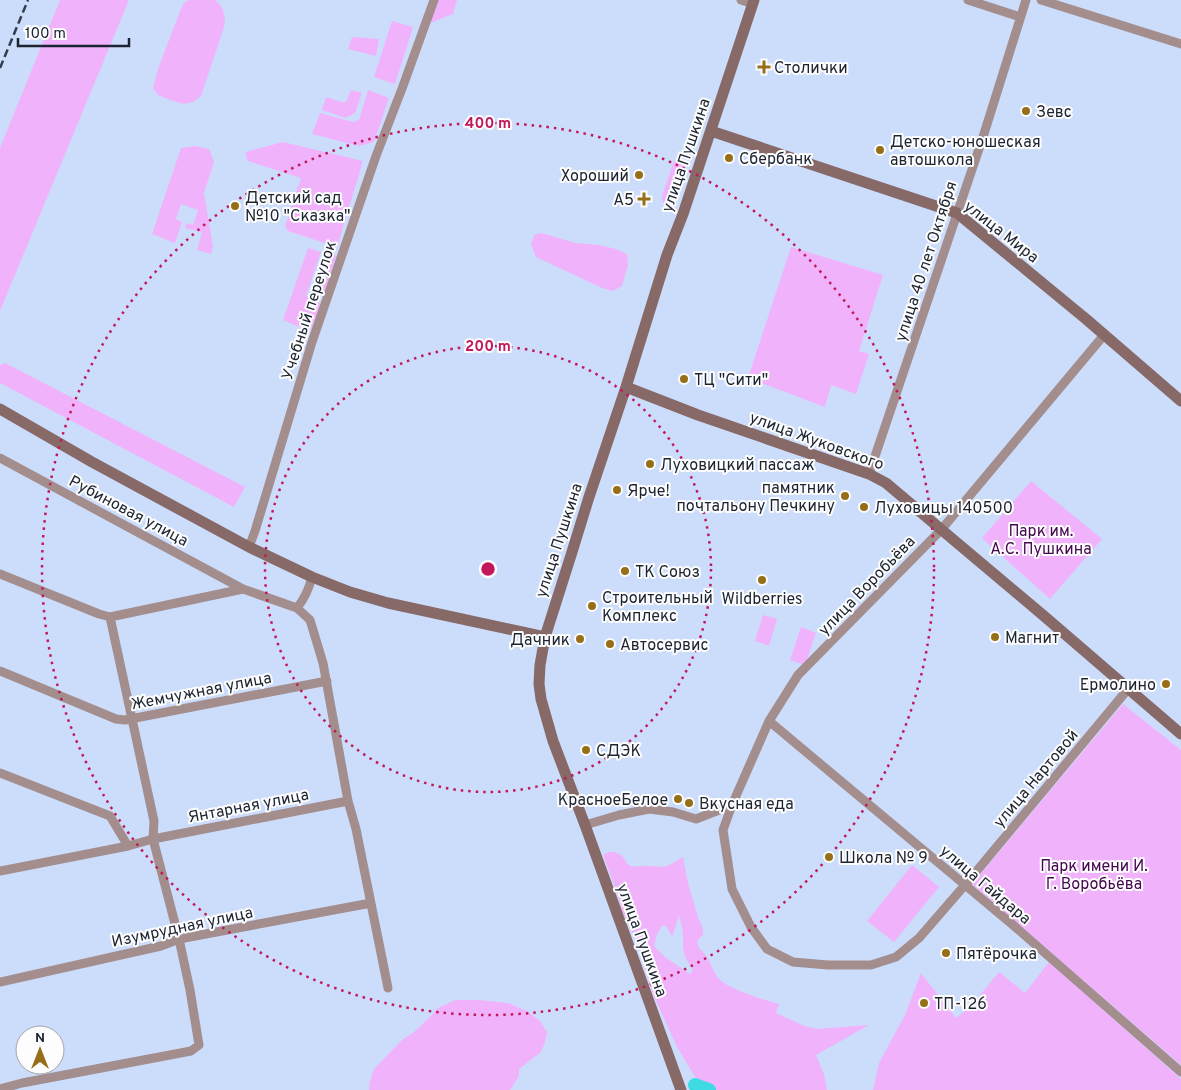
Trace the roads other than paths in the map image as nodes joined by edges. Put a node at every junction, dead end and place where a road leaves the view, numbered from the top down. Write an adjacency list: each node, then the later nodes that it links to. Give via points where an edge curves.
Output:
1 (434, 0): 18 (street, Учебный переулок, via 312,342)
2 (741, 0): 6 (street)
3 (968, 0): 7 (street)
4 (1026, 0): 7 (street, улица 40 лет Октября)
5 (1041, 0): 8 (street)
6 (753, 2): 9 (street, улица Пушкина)
7 (1020, 17): 10 (street, улица 40 лет Октября)
8 (1181, 44)
9 (711, 130): 10 (street, улица Мира); 12 (street, улица Пушкина, via 667,255)
10 (957, 212): 11 (street, улица Мира); 16 (street, улица 40 лет Октября)
11 (1104, 335): 13 (street, улица Мира); 17 (street, улица Воробьёва)
12 (626, 387): 16 (street, улица Жуковского); 24 (street, улица Пушкина)
13 (1181, 401)
14 (0, 409): 18 (street)
15 (0, 458): 21 (street, Рубиновая улица)
16 (869, 474): 17 (street, улица Жуковского, via 886,483)
17 (941, 530): 27 (street, улица Жуковского); 29 (street, улица Воробьёва, via 798,675)
18 (249, 547): 20 (street)
19 (0, 574): 23 (street)
20 (312, 577): 22 (street, via 310,588); 24 (street, via 388,603)
21 (243, 589): 22 (street, Рубиновая улица); 23 (street)
22 (297, 608): 26 (street, via 310,620)
23 (110, 617): 28 (street)
24 (545, 636): 34 (street, улица Пушкина, via 540,665 541,699)
25 (0, 671): 28 (street, Жемчужная улица, via 116,719)
26 (327, 681): 28 (street, Жемчужная улица); 32 (street)
27 (1128, 689): 30 (street, улица Жуковского); 38 (street, улица Нартовой)
28 (132, 720): 35 (street, via 154,821)
29 (769, 721): 33 (street, улица Воробьёва); 38 (street, улица Гайдара)
30 (1181, 734)
31 (0, 773): 36 (street, via 110,816)
32 (348, 801): 35 (street, Янтарная улица); 39 (street)
33 (732, 805): 34 (street, via 696,819 649,809); 38 (street, улица Нартовой, via 723,830 732,889 751,927 767,949 793,962 871,965 896,957 919,938)
34 (585, 825): 45 (street, улица Пушкина)
35 (153, 839): 36 (street, Янтарная улица); 40 (street)
36 (128, 846): 37 (street, Янтарная улица)
37 (0, 872)
38 (965, 885): 43 (street, улица Гайдара)
39 (371, 903): 40 (street, Изумрудная улица); 42 (street)
40 (179, 939): 41 (street, Изумрудная улица); 44 (street, via 199,1045 190,1051)
41 (0, 982)
42 (388, 988)
43 (1181, 1072)
44 (0, 1089)
45 (681, 1090)

